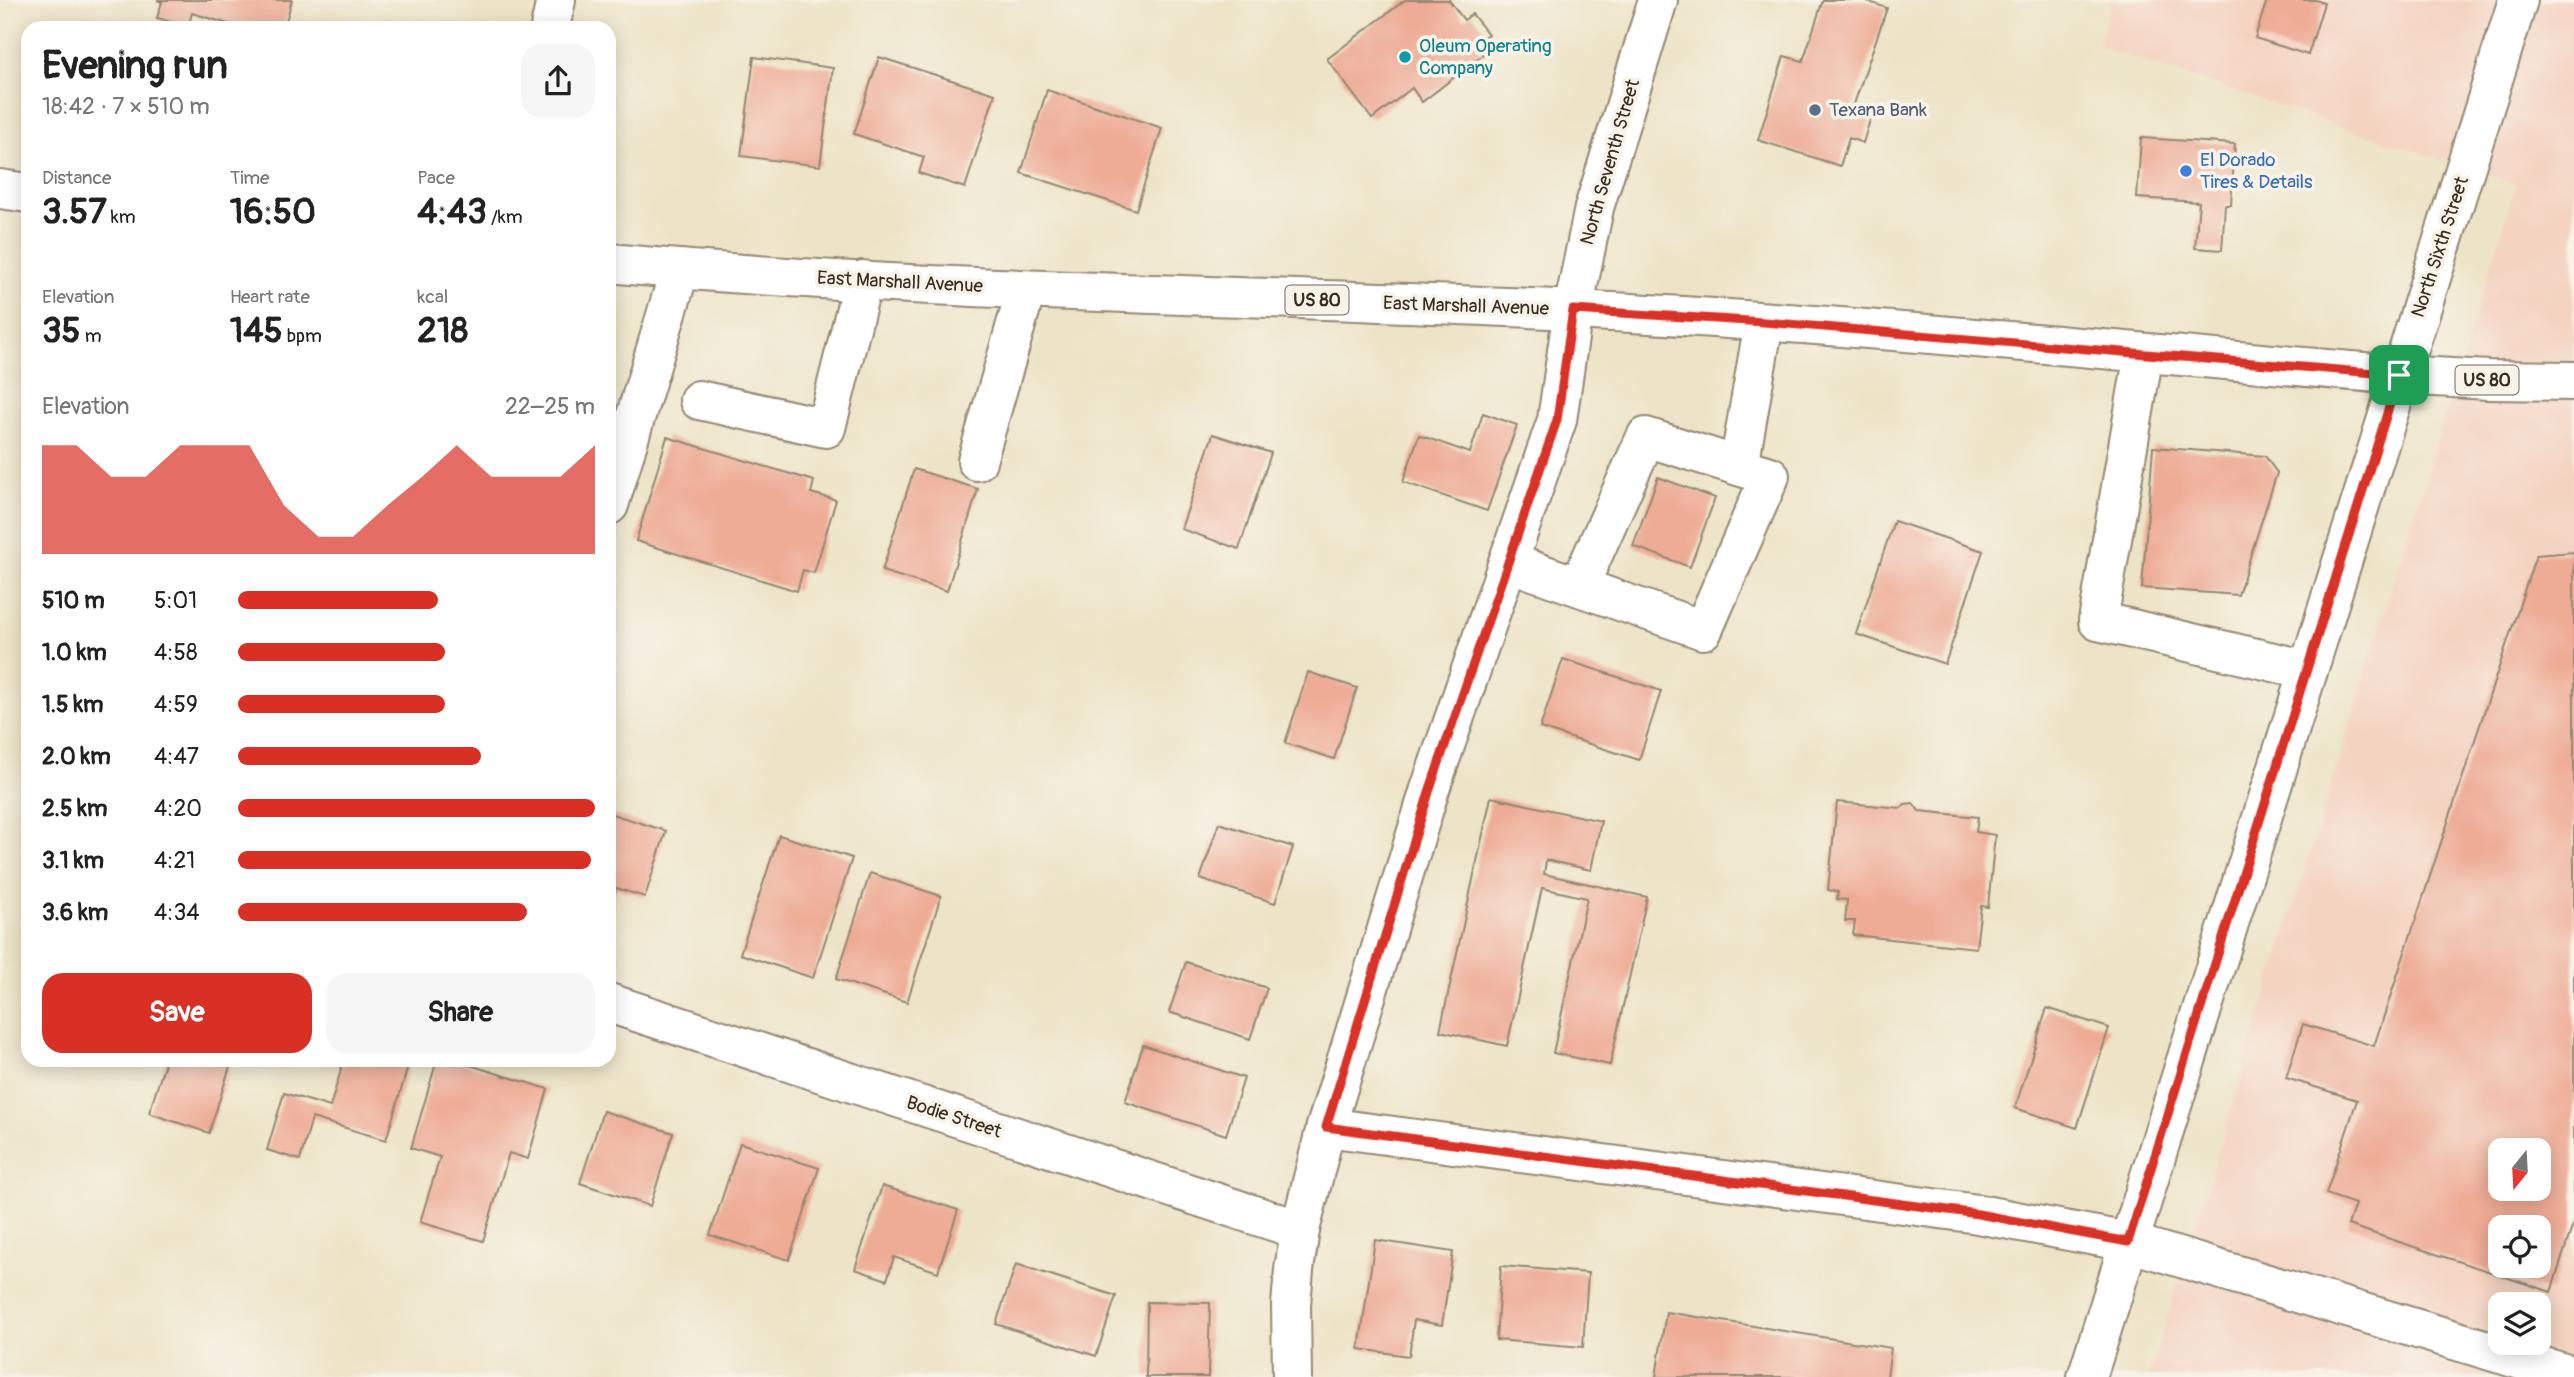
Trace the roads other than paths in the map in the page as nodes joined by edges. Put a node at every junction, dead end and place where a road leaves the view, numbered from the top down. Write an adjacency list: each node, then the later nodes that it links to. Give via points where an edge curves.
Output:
1 (556, 0): 4 (street)
2 (1658, 0): 11 (street, North Seventh Street, via 1594,208)
3 (2518, 0): 14 (street, North Sixth Street)
4 (552, 21)
5 (0, 189): 6 (street)
6 (21, 192)
7 (616, 263): 8 (street, East Marshall Avenue / US 80)
8 (680, 269): 9 (street, East Marshall Avenue / US 80); 19 (street)
9 (863, 280): 10 (street, East Marshall Avenue / US 80); 16 (street, via 826,428)
10 (1026, 290): 11 (street, East Marshall Avenue / US 80); 17 (street)
11 (1573, 310): 12 (street, East Marshall Avenue / US 80); 20 (street, North Seventh Street, via 1557,420)
12 (1764, 322): 13 (street, East Marshall Avenue / US 80); 18 (street)
13 (2144, 353): 14 (street, East Marshall Avenue / US 80); 22 (street, via 2098,621)
14 (2399, 375): 15 (street, East Marshall Avenue / US 80); 22 (street, North Sixth Street)
15 (2574, 381)
16 (699, 400)
17 (977, 461)
18 (1739, 466): 21 (street, via 1646,437); 21 (street, via 1770,476 1703,630)
19 (616, 482)
20 (1508, 562): 21 (street); 24 (street, North Seventh Street, via 1430,789)
21 (1579, 586)
22 (2308, 670): 26 (street, North Sixth Street)
23 (616, 1005): 25 (street, Bodie Street)
24 (1326, 1127): 25 (street, North Seventh Street); 26 (street, via 1978,1214)
25 (1300, 1230): 28 (street, North Seventh Street, via 1291,1305)
26 (2128, 1242): 27 (street); 29 (street, North Sixth Street)
27 (2574, 1376)
28 (1292, 1377)
29 (2087, 1377)

